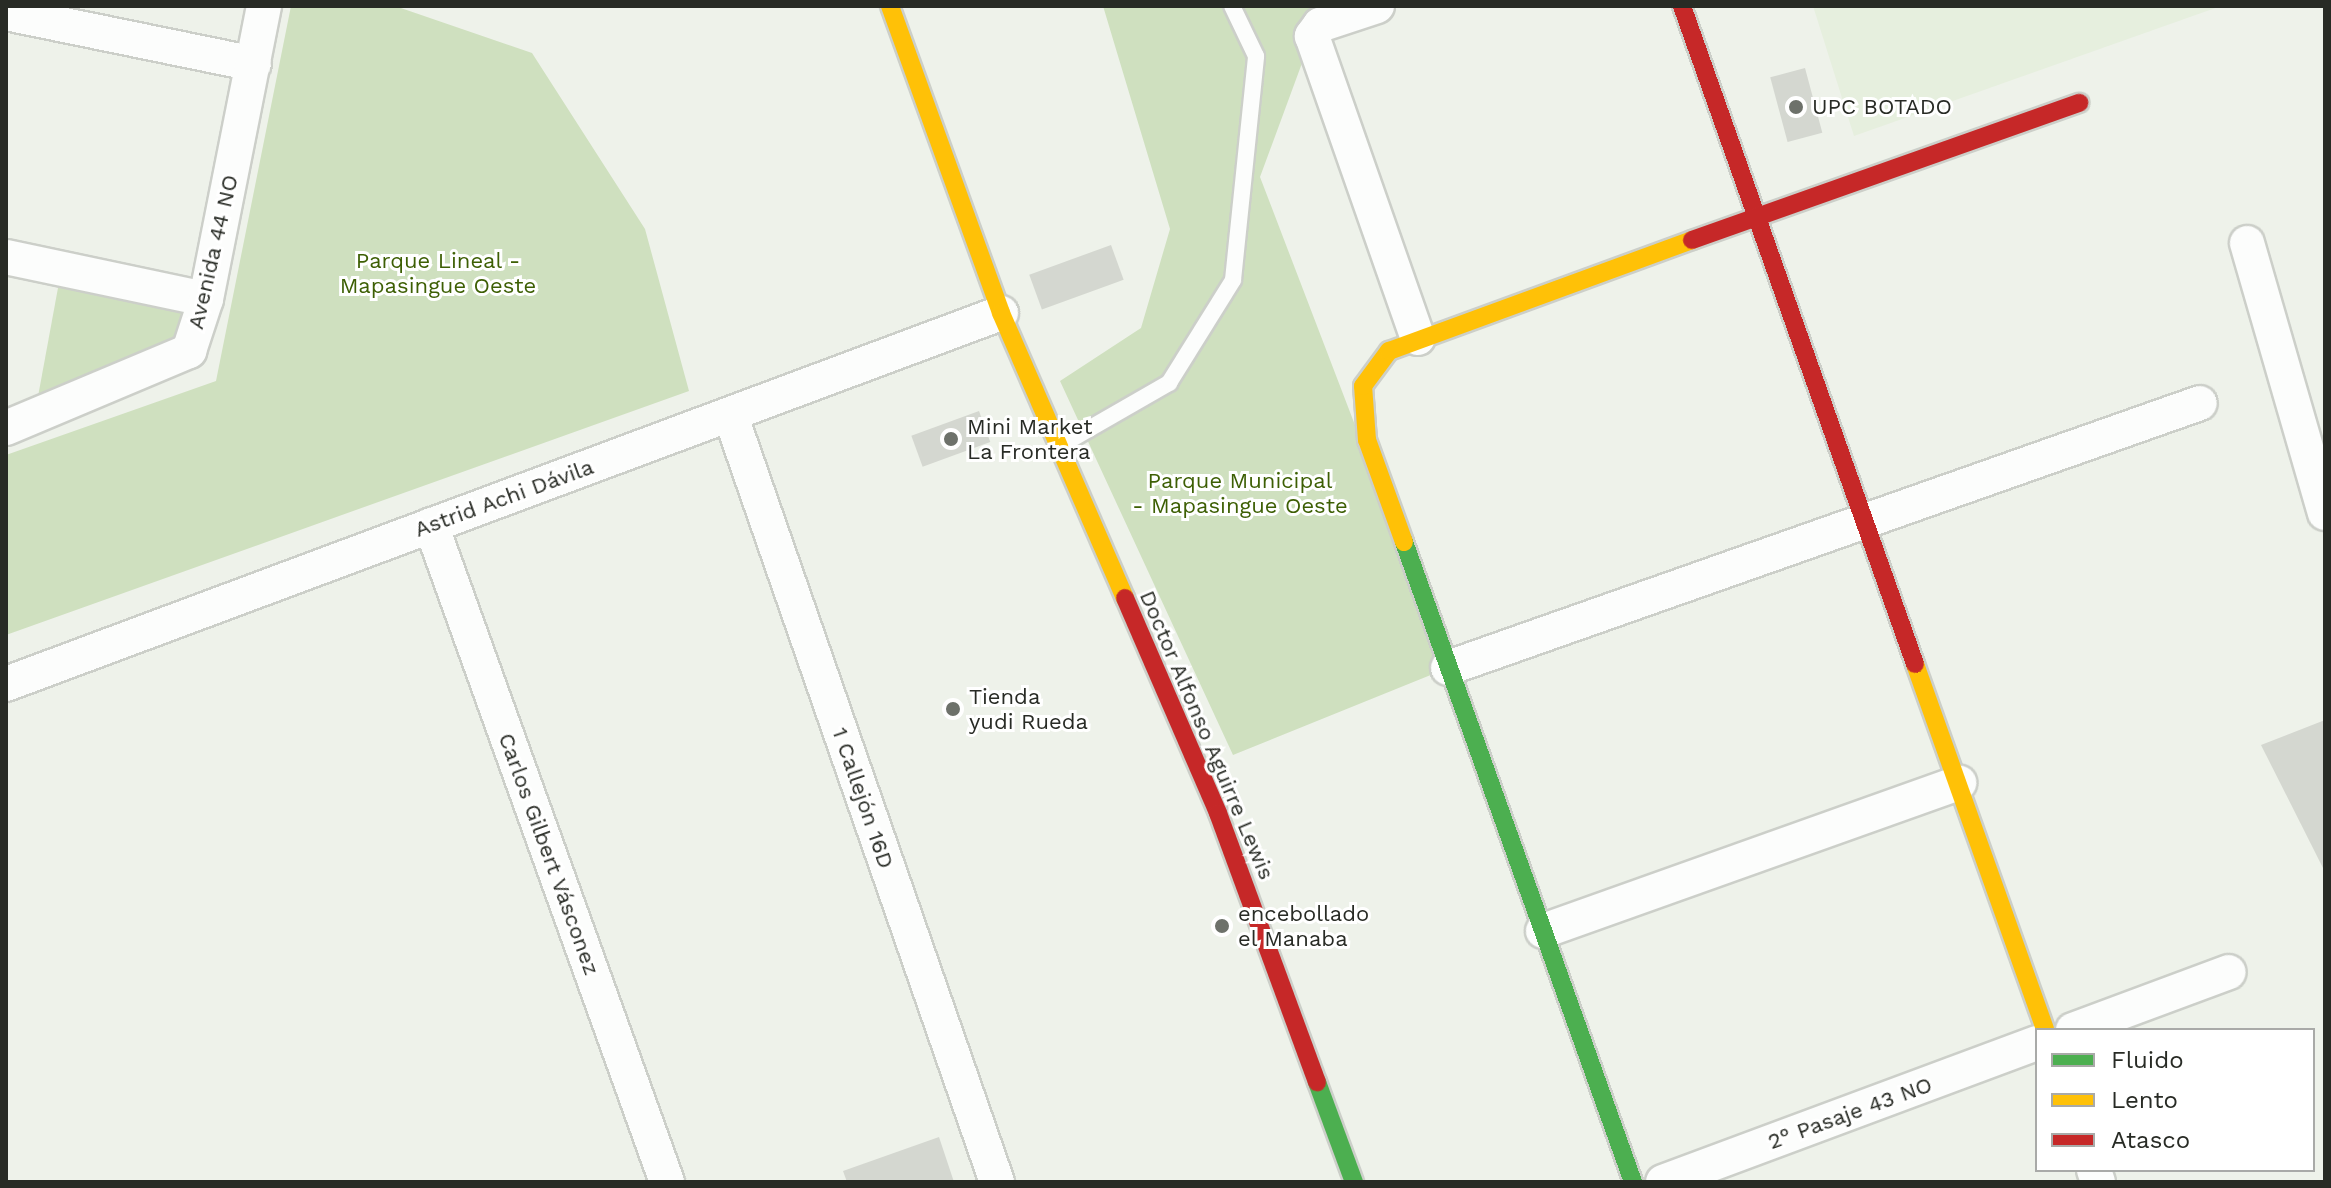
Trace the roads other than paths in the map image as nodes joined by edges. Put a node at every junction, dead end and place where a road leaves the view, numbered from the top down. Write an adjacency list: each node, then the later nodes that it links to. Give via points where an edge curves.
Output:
1 (264, 6): 7 (street, Avenida 44 NO)
2 (890, 6): 13 (street, Doctor Alfonso Aguirre Lewis)
3 (1232, 6): 18 (lane, via 1256,56 1233,280 1169,383)
4 (1377, 6): 14 (street, via 1320,25 1312,36)
5 (1682, 6): 9 (street)
6 (6, 13): 7 (street)
7 (254, 64): 12 (street, Avenida 44 NO)
8 (2079, 103): 9 (street)
9 (1762, 216): 14 (street); 20 (street)
10 (2247, 243): 19 (street)
11 (6, 257): 12 (street)
12 (206, 299): 17 (street, Avenida 44 NO, via 189,351)
13 (1001, 313): 16 (street, Astrid Achi Dávila); 18 (street, Doctor Alfonso Aguirre Lewis)
14 (1418, 338): 22 (street, via 1376,363 1359,409)
15 (2200, 403): 20 (street)
16 (730, 414): 21 (street, Astrid Achi Dávila); 31 (street, 1 Callejón 16D)
17 (6, 428)
18 (1059, 446): 32 (street, Doctor Alfonso Aguirre Lewis, via 1218,813)
19 (2325, 513)
20 (1868, 520): 22 (street); 24 (street)
21 (431, 525): 23 (street, Astrid Achi Dávila); 30 (street, Carlos Gilbert Vásconez)
22 (1448, 668): 25 (street)
23 (6, 684)
24 (1959, 783): 25 (street); 27 (street)
25 (1543, 931): 33 (street)
26 (2229, 972): 28 (street)
27 (2044, 1028)
28 (2078, 1028)
29 (2035, 1044): 34 (street, 2° Pasaje 43 NO)
30 (667, 1182)
31 (997, 1182)
32 (1354, 1182)
33 (1633, 1182)
34 (1663, 1182)

